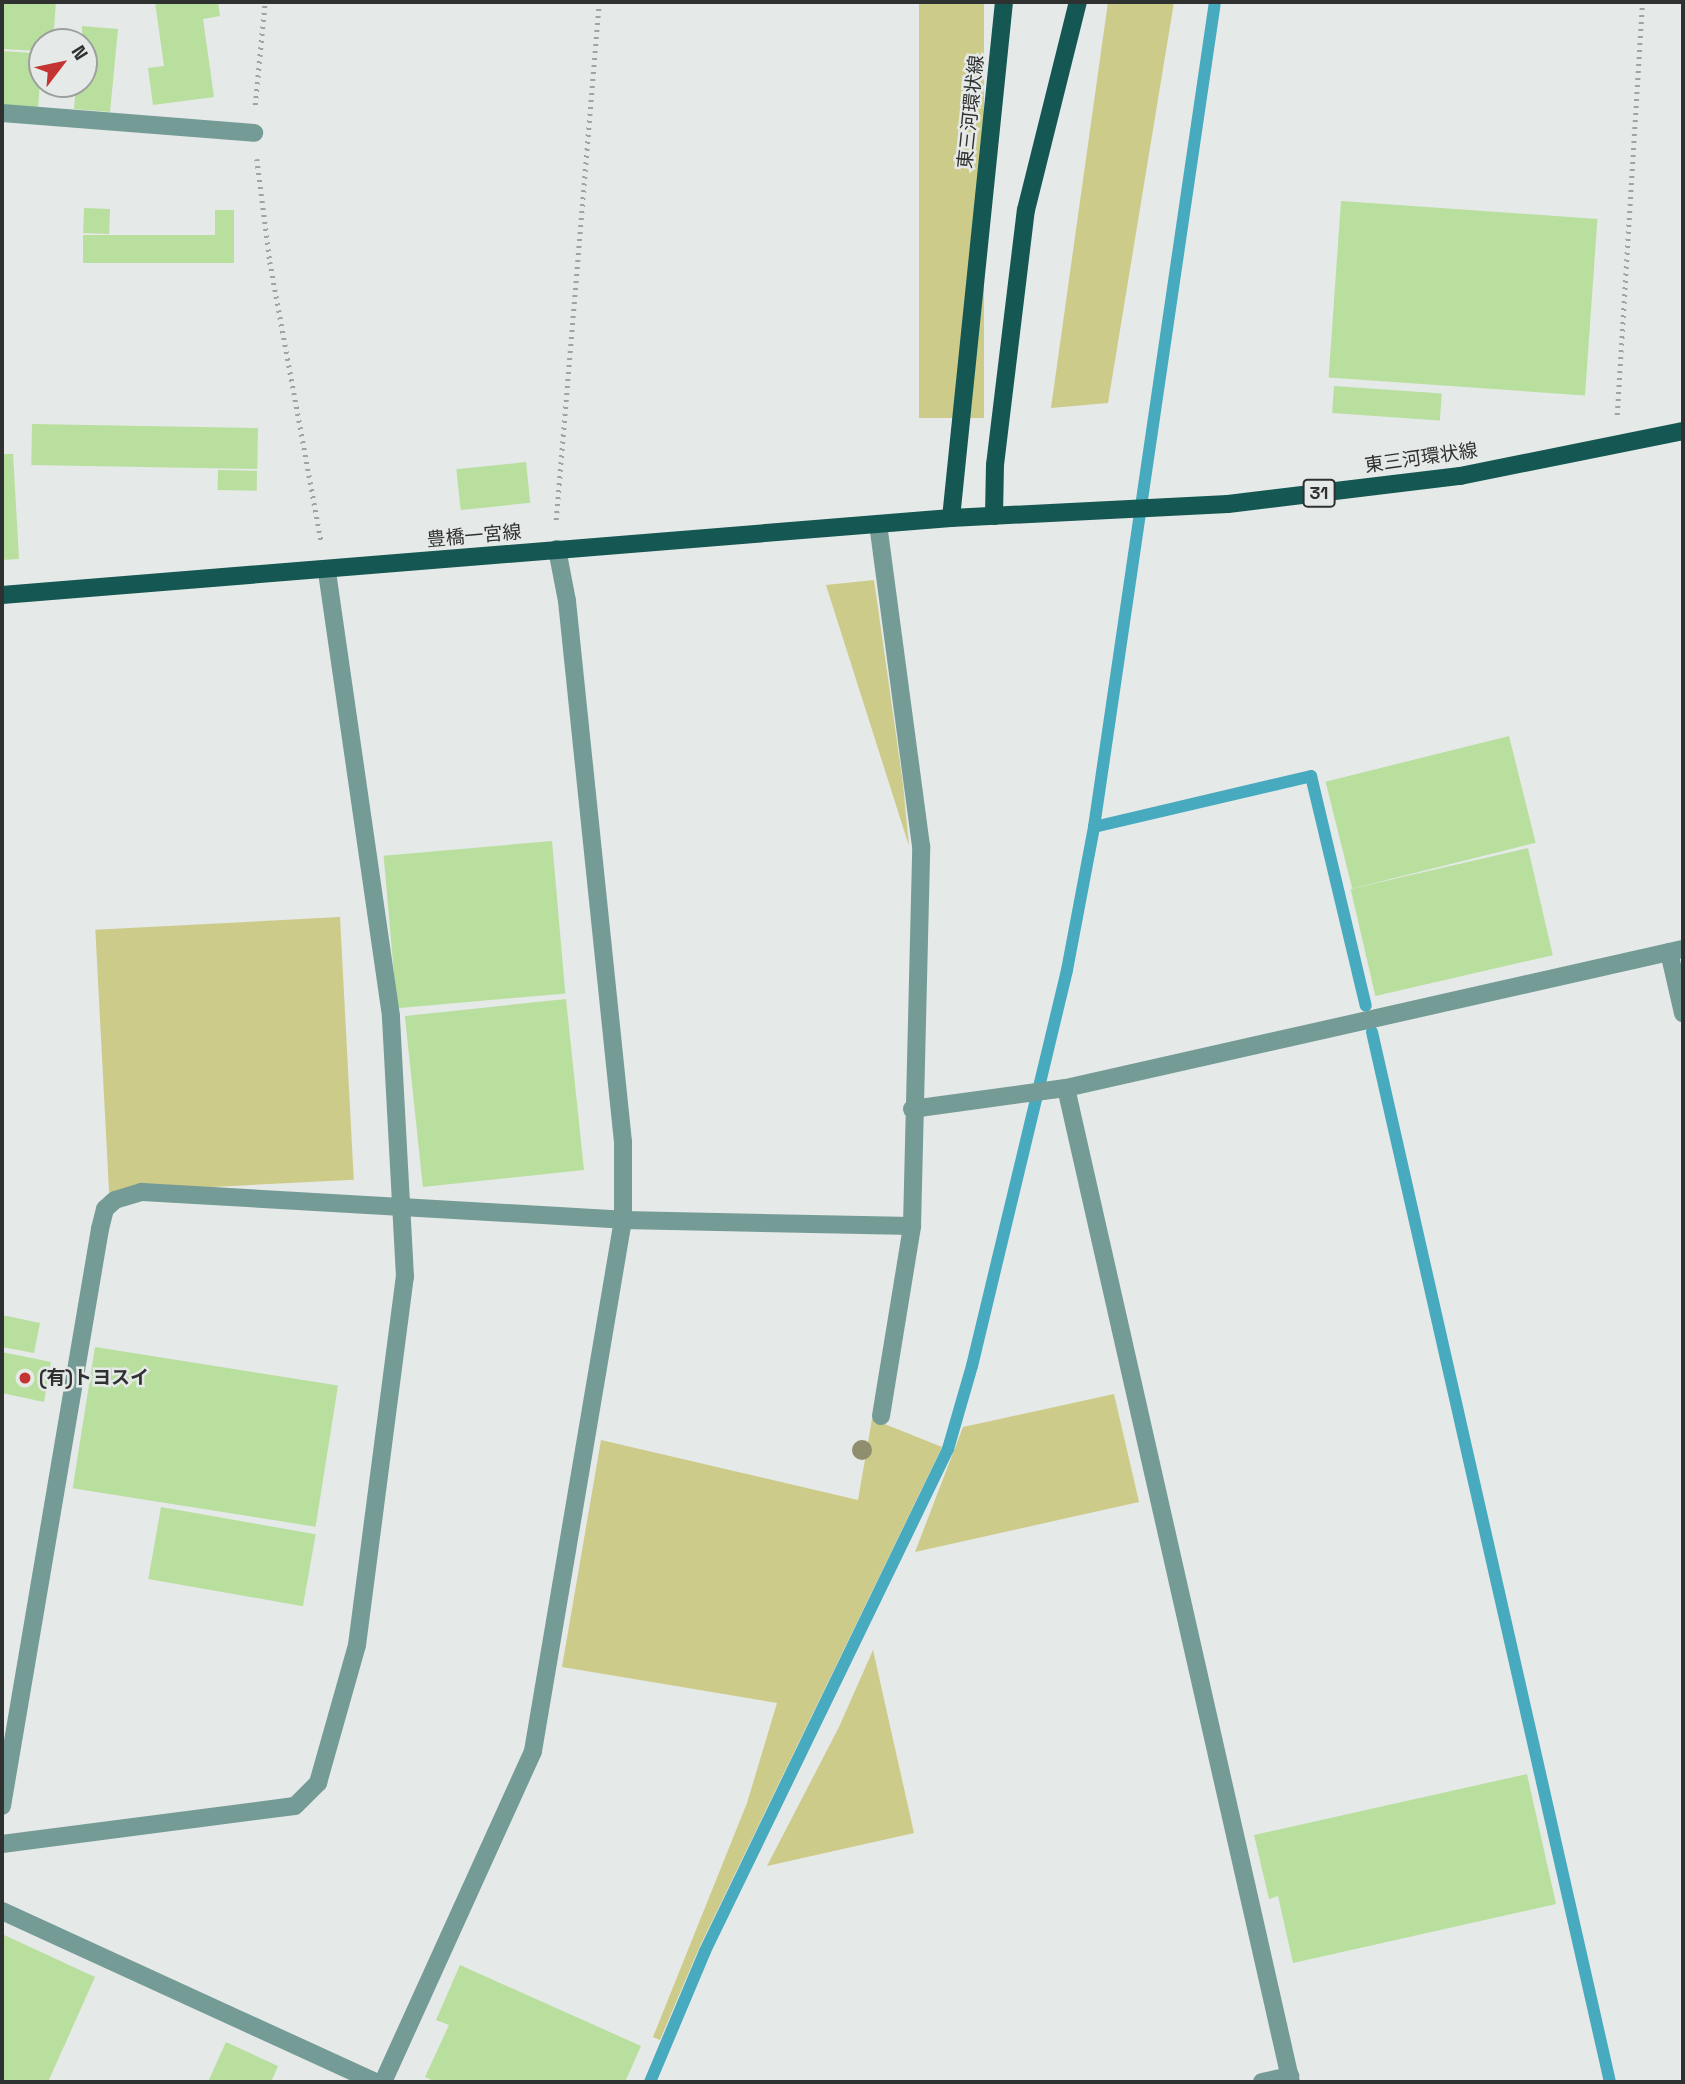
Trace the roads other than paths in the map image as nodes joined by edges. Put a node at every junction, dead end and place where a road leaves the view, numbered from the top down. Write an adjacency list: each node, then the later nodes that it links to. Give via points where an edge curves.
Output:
1 (1004, 2): 7 (main road, 東三河環状線)
2 (1078, 2): 6 (main road, via 1026,210 995,466)
3 (2, 113): 4 (street)
4 (254, 133)
5 (1683, 431): 6 (main road, 東三河環状線 / 31, via 1460,476 1228,503)
6 (994, 516): 7 (main road, 東三河環状線 / 31)
7 (951, 518): 8 (main road, 豊橋一宮線)
8 (878, 525): 9 (main road, 豊橋一宮線); 15 (street, via 921,846)
9 (557, 549): 10 (main road, 豊橋一宮線); 17 (street, via 567,601 623,1142)
10 (327, 571): 11 (main road, 豊橋一宮線); 16 (street, via 391,1016)
11 (2, 595)
12 (1676, 950): 13 (street); 14 (street)
13 (1683, 1013)
14 (1066, 1088): 15 (street); 23 (street)
15 (912, 1109): 18 (street)
16 (401, 1209): 17 (street); 20 (street, via 142,1192 128,1193 105,1209); 21 (street, via 405,1277 367,1588 357,1645 318,1783 305,1800 284,1810)
17 (623, 1220): 18 (street); 25 (street, via 533,1751)
18 (912, 1226): 19 (street)
19 (881, 1416)
20 (2, 1806)
21 (2, 1844)
22 (2, 1911): 24 (street)
23 (1290, 2079): 26 (street)
24 (375, 2082)
25 (383, 2082)
26 (1262, 2082)

